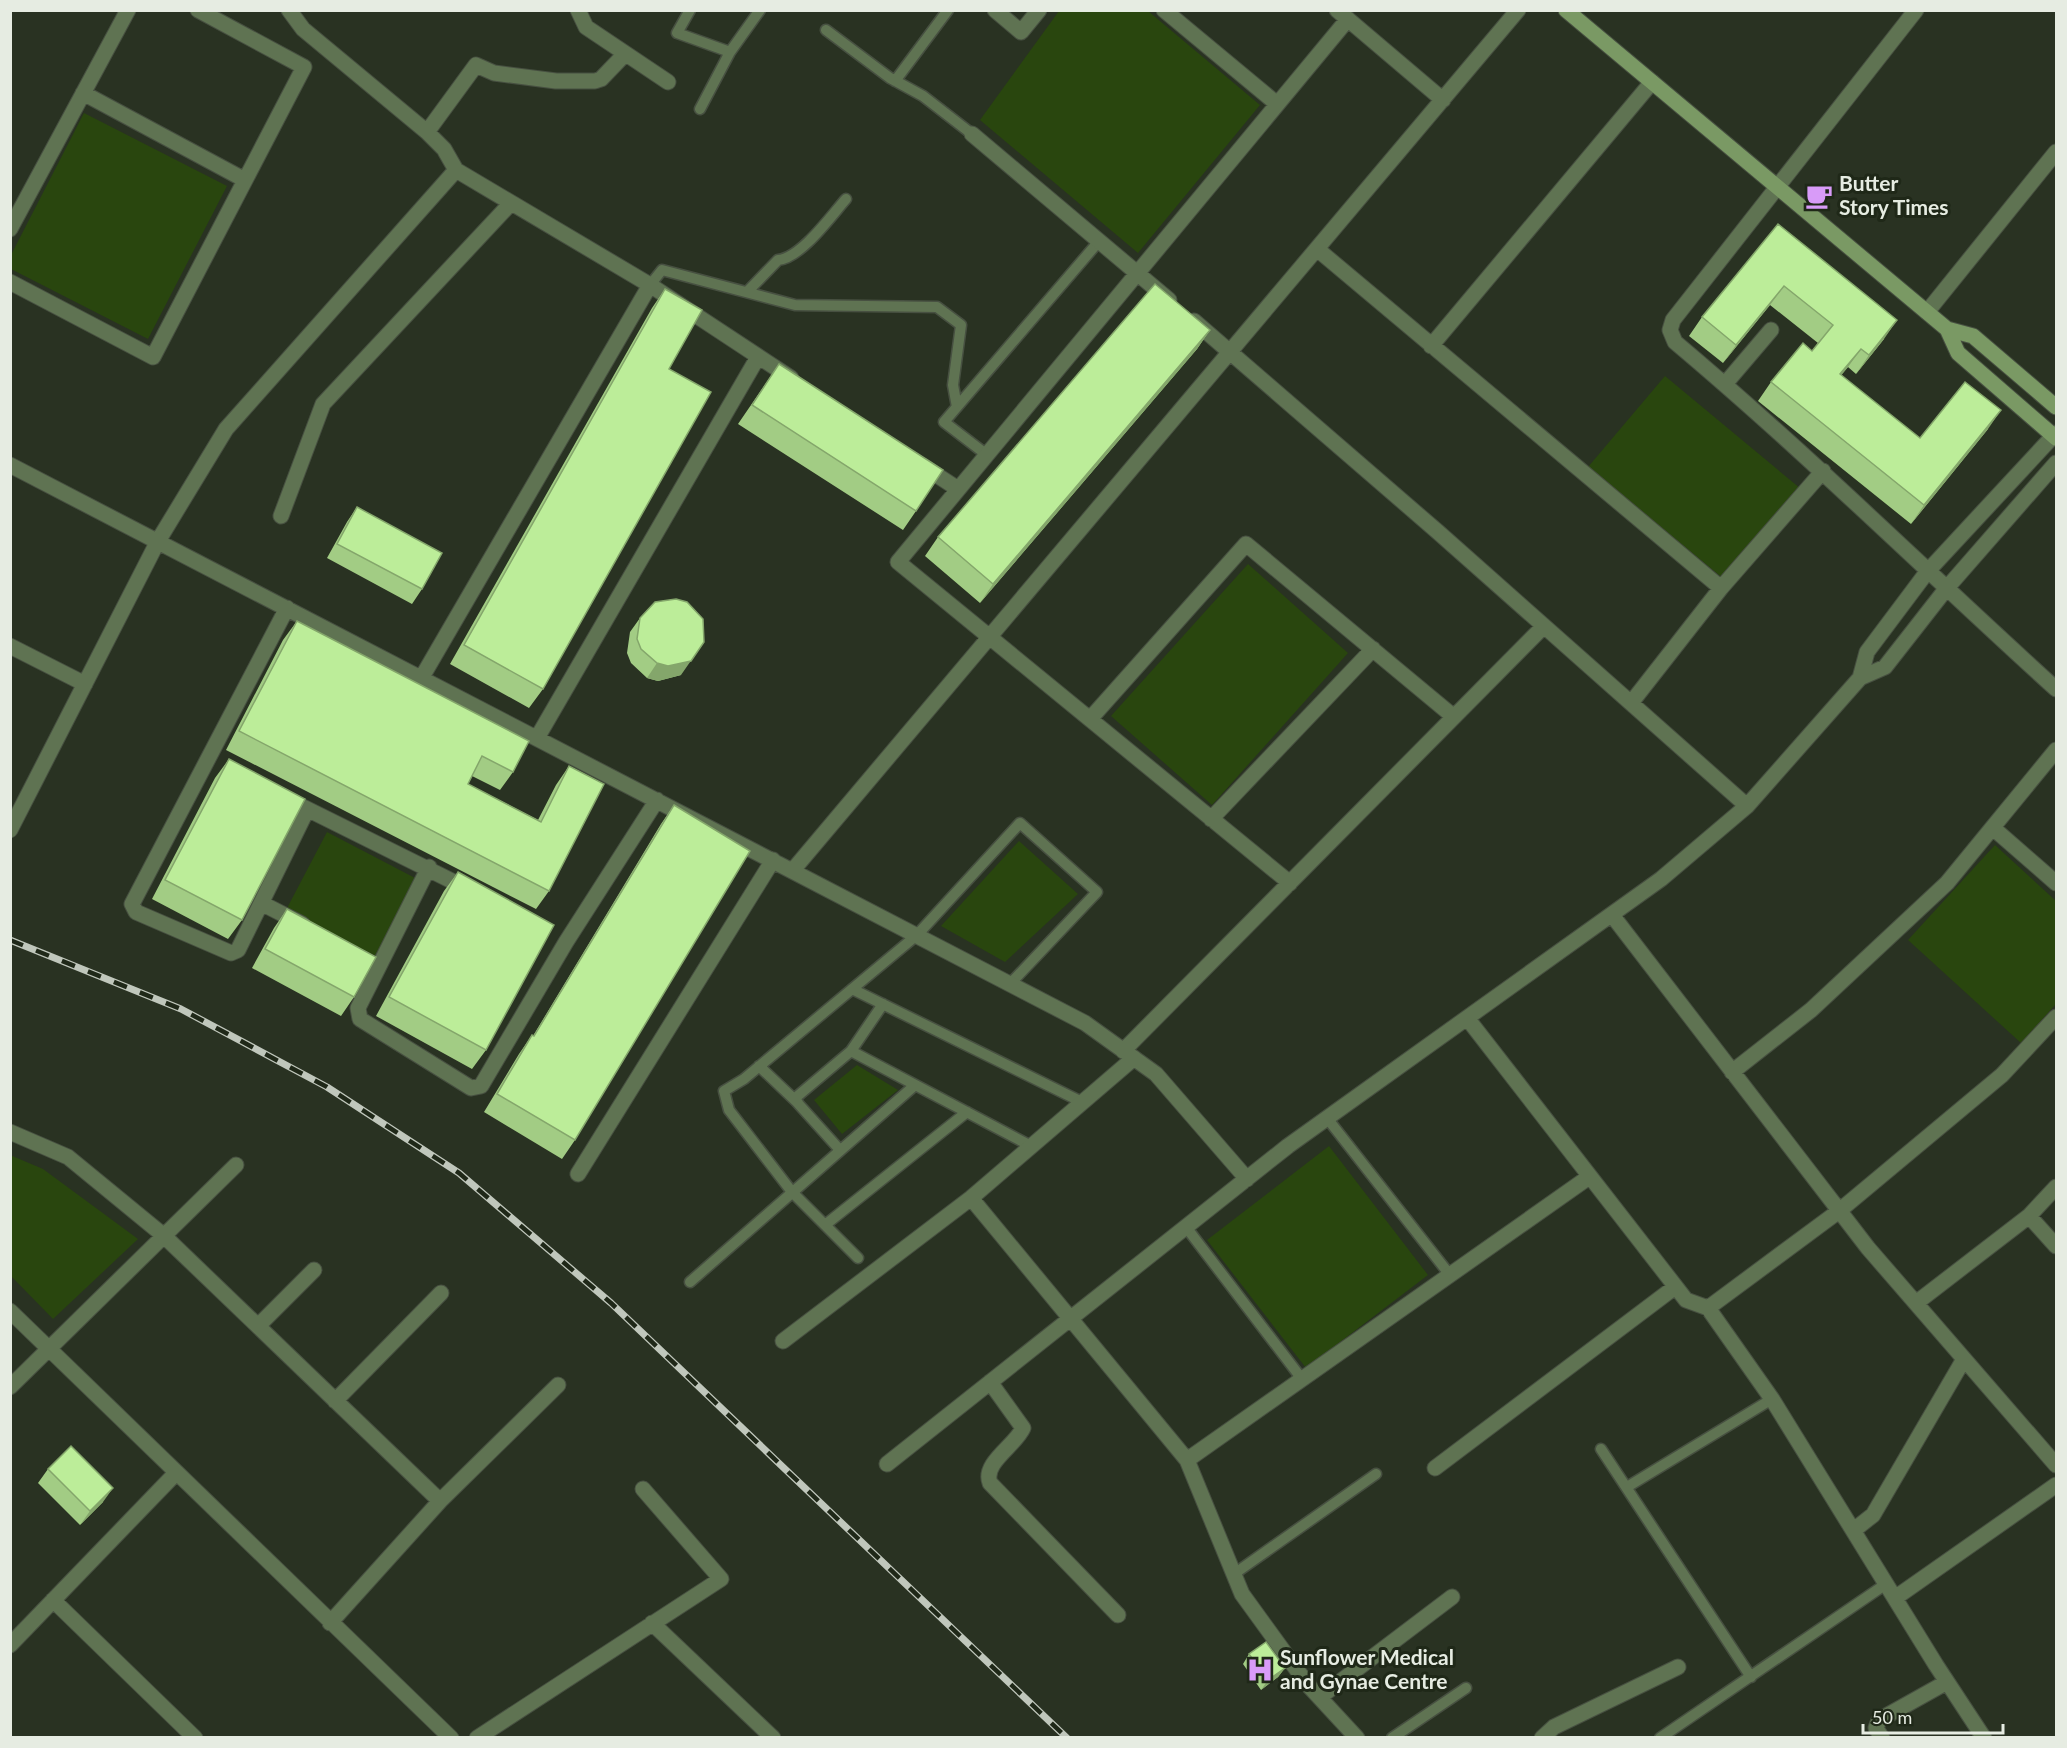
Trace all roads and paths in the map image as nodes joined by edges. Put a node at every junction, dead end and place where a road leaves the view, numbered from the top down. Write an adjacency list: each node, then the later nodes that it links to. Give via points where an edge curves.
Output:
1 (128, 10): 21 (street)
2 (198, 10): 29 (street, via 304,68)
3 (289, 10): 25 (street, via 303,28)
4 (578, 10): 17 (street, via 586,27)
5 (690, 10): 16 (lane, via 677,33)
6 (760, 10): 16 (lane)
7 (948, 10): 18 (lane)
8 (995, 10): 9 (street, via 1021,32)
9 (1040, 10)
10 (1164, 10): 23 (street)
11 (1518, 10): 22 (street)
12 (1566, 10): 20 (main road)
13 (1912, 12): 30 (street)
14 (1342, 15): 22 (street); 23 (street)
15 (826, 30): 18 (lane)
16 (730, 52): 24 (lane)
17 (625, 54): 19 (street); 25 (street, via 595,81 556,81 495,73 476,65)
18 (895, 81): 26 (lane)
19 (669, 82)
20 (1652, 82): 30 (main road); 43 (street)
21 (83, 93): 29 (street); 33 (street)
22 (1443, 100): 35 (street)
23 (1277, 104): 36 (street)
24 (699, 110)
25 (428, 132): 28 (street)
26 (972, 134): 34 (street)
27 (2056, 152): 40 (street)
28 (456, 170): 32 (street); 58 (street, via 226,429)
29 (245, 180): 37 (street, via 153,357)
30 (1776, 186): 40 (main road); 46 (street, via 1672,320 1670,330 1675,342)
31 (846, 199): 39 (lane, via 814,236 786,259 778,260)
32 (511, 203): 38 (street); 57 (street, via 323,404)
33 (10, 228)
34 (1100, 240): 36 (street); 48 (lane)
35 (1317, 249): 43 (street); 44 (street)
36 (1138, 273): 44 (street); 51 (street)
37 (10, 282)
38 (650, 285): 39 (lane, via 662,270); 45 (street); 67 (street)
39 (748, 291): 48 (lane, via 795,305 937,307 961,325 953,385)
40 (1927, 312): 41 (main road)
41 (1947, 329): 49 (main road, via 1973,336); 50 (main road, via 1958,353)
42 (1771, 330): 46 (street)
43 (1431, 346): 60 (street)
44 (1230, 352): 63 (street); 64 (street)
45 (758, 357): 47 (street); 74 (street)
46 (1725, 384): 55 (street)
47 (808, 390)
48 (957, 407): 51 (lane, via 944,422)
49 (2056, 407)
50 (2055, 435): 59 (street)
51 (987, 455): 56 (street)
52 (908, 456): 56 (street)
53 (2056, 463): 61 (street)
54 (10, 465): 58 (street)
55 (1823, 471): 59 (street); 60 (street)
56 (958, 489): 64 (street, via 898,562)
57 (281, 516)
58 (158, 541): 62 (street); 69 (street)
59 (1927, 572): 61 (street); 68 (street, via 1867,652)
60 (1721, 588): 71 (street)
61 (1946, 589): 68 (street, via 1885,667); 70 (street)
62 (287, 608): 67 (street); 89 (street, via 215,758 132,904 136,912 231,953 238,951)
63 (1544, 626): 71 (street); 72 (street)
64 (990, 637): 73 (street); 85 (street)
65 (10, 646): 69 (street)
66 (1373, 649): 72 (street); 73 (street, via 1246,544); 80 (street)
67 (422, 677): 74 (street)
68 (1860, 678): 78 (street)
69 (85, 684): 82 (street)
70 (2056, 689)
71 (1631, 703): 78 (street)
72 (1454, 717): 86 (street)
73 (1090, 719): 80 (street)
74 (537, 738): 77 (street)
75 (2056, 750): 81 (street)
76 (288, 799): 79 (street)
77 (657, 800): 83 (street); 84 (street, via 561,940 481,1086 471,1088 360,1019 358,1008 373,963)
78 (1747, 806): 90 (street)
79 (308, 810): 84 (street); 89 (street)
80 (1211, 819): 86 (street)
81 (1993, 828): 87 (street); 101 (street, via 1930,899 1811,1010)
82 (10, 830)
83 (773, 860): 85 (street); 111 (street)
84 (429, 867): 88 (street)
85 (793, 870): 92 (street)
86 (1290, 883): 99 (street)
87 (2056, 883)
88 (478, 894)
89 (263, 903): 91 (street)
90 (1612, 915): 97 (street); 101 (street)
91 (315, 932)
92 (917, 935): 93 (street); 93 (lane, via 1020,823 1097,892); 94 (lane)
93 (1010, 984): 99 (street, via 1085,1023)
94 (852, 989): 95 (lane); 100 (lane)
95 (884, 1004): 98 (lane); 103 (lane)
96 (2056, 1017): 117 (street, via 2002,1075)
97 (1467, 1018): 106 (street); 112 (street)
98 (851, 1051): 102 (lane); 104 (lane, via 794,1099)
99 (1129, 1054): 103 (street); 113 (street, via 1156,1074)
100 (759, 1066): 104 (lane); 115 (lane, via 724,1091 729,1110)
101 (1732, 1072): 117 (street)
102 (914, 1086): 105 (lane); 109 (lane)
103 (1082, 1102): 108 (street)
104 (800, 1106): 109 (lane)
105 (967, 1112): 108 (lane); 119 (lane)
106 (1327, 1118): 113 (street); 125 (lane)
107 (10, 1132): 121 (street, via 68,1158)
108 (1031, 1146): 116 (street)
109 (840, 1150): 115 (lane)
110 (236, 1165): 121 (street)
111 (578, 1174)
112 (1589, 1177): 125 (street); 127 (street)
113 (1247, 1179): 120 (street)
114 (2056, 1187): 118 (street)
115 (792, 1192): 119 (lane); 126 (lane)
116 (971, 1198): 132 (street); 134 (street)
117 (1839, 1211): 129 (street); 130 (street)
118 (2029, 1216): 122 (street); 129 (street)
119 (825, 1225): 123 (lane)
120 (1186, 1227): 132 (street); 137 (lane)
121 (163, 1235): 133 (street); 135 (street)
122 (2056, 1246)
123 (858, 1258)
124 (314, 1270): 133 (street)
125 (1450, 1275): 137 (street)
126 (690, 1282)
127 (1675, 1287): 130 (street, via 1686,1300); 147 (street)
128 (441, 1293): 142 (street)
129 (1916, 1303): 136 (street)
130 (1708, 1308): 141 (street)
131 (10, 1311): 135 (street)
132 (1071, 1319): 138 (street); 144 (street)
133 (258, 1326): 142 (street)
134 (783, 1341)
135 (48, 1347): 140 (street); 148 (street)
136 (1964, 1359): 146 (street); 154 (street, via 1873,1515)
137 (1302, 1379): 144 (street)
138 (990, 1382): 145 (street); 160 (street, via 1023,1428 990,1469 990,1483)
139 (558, 1385): 153 (street)
140 (10, 1387)
141 (1772, 1399): 151 (lane); 154 (street)
142 (335, 1401): 153 (street)
143 (1601, 1449): 151 (lane)
144 (1187, 1460): 155 (street)
145 (887, 1464)
146 (2056, 1465)
147 (1435, 1468)
148 (176, 1473): 159 (street); 161 (street)
149 (1376, 1474): 155 (lane)
150 (2056, 1485): 158 (street)
151 (1627, 1488): 165 (lane)
152 (643, 1489): 162 (street, via 721,1579)
153 (440, 1501): 161 (street)
154 (1854, 1530): 156 (street)
155 (1234, 1574): 168 (street, via 1242,1594)
156 (1886, 1584): 158 (street); 165 (lane)
157 (1452, 1597): 168 (street)
158 (1895, 1598): 166 (street)
159 (53, 1600): 163 (street); 169 (street)
160 (1118, 1615)
161 (330, 1623): 170 (street)
162 (652, 1623): 171 (street); 172 (street)
163 (10, 1645)
164 (1678, 1667): 175 (street, via 1554,1727)
165 (1751, 1677): 176 (lane)
166 (1947, 1682): 177 (street, via 1879,1720 1876,1728); 178 (street)
167 (1466, 1688): 174 (lane)
168 (1320, 1697): 173 (street)
169 (195, 1737)
170 (451, 1737)
171 (477, 1737)
172 (773, 1737)
173 (1357, 1737)
174 (1392, 1737)
175 (1542, 1737)
176 (1660, 1737)
177 (1882, 1737)
178 (1984, 1737)

